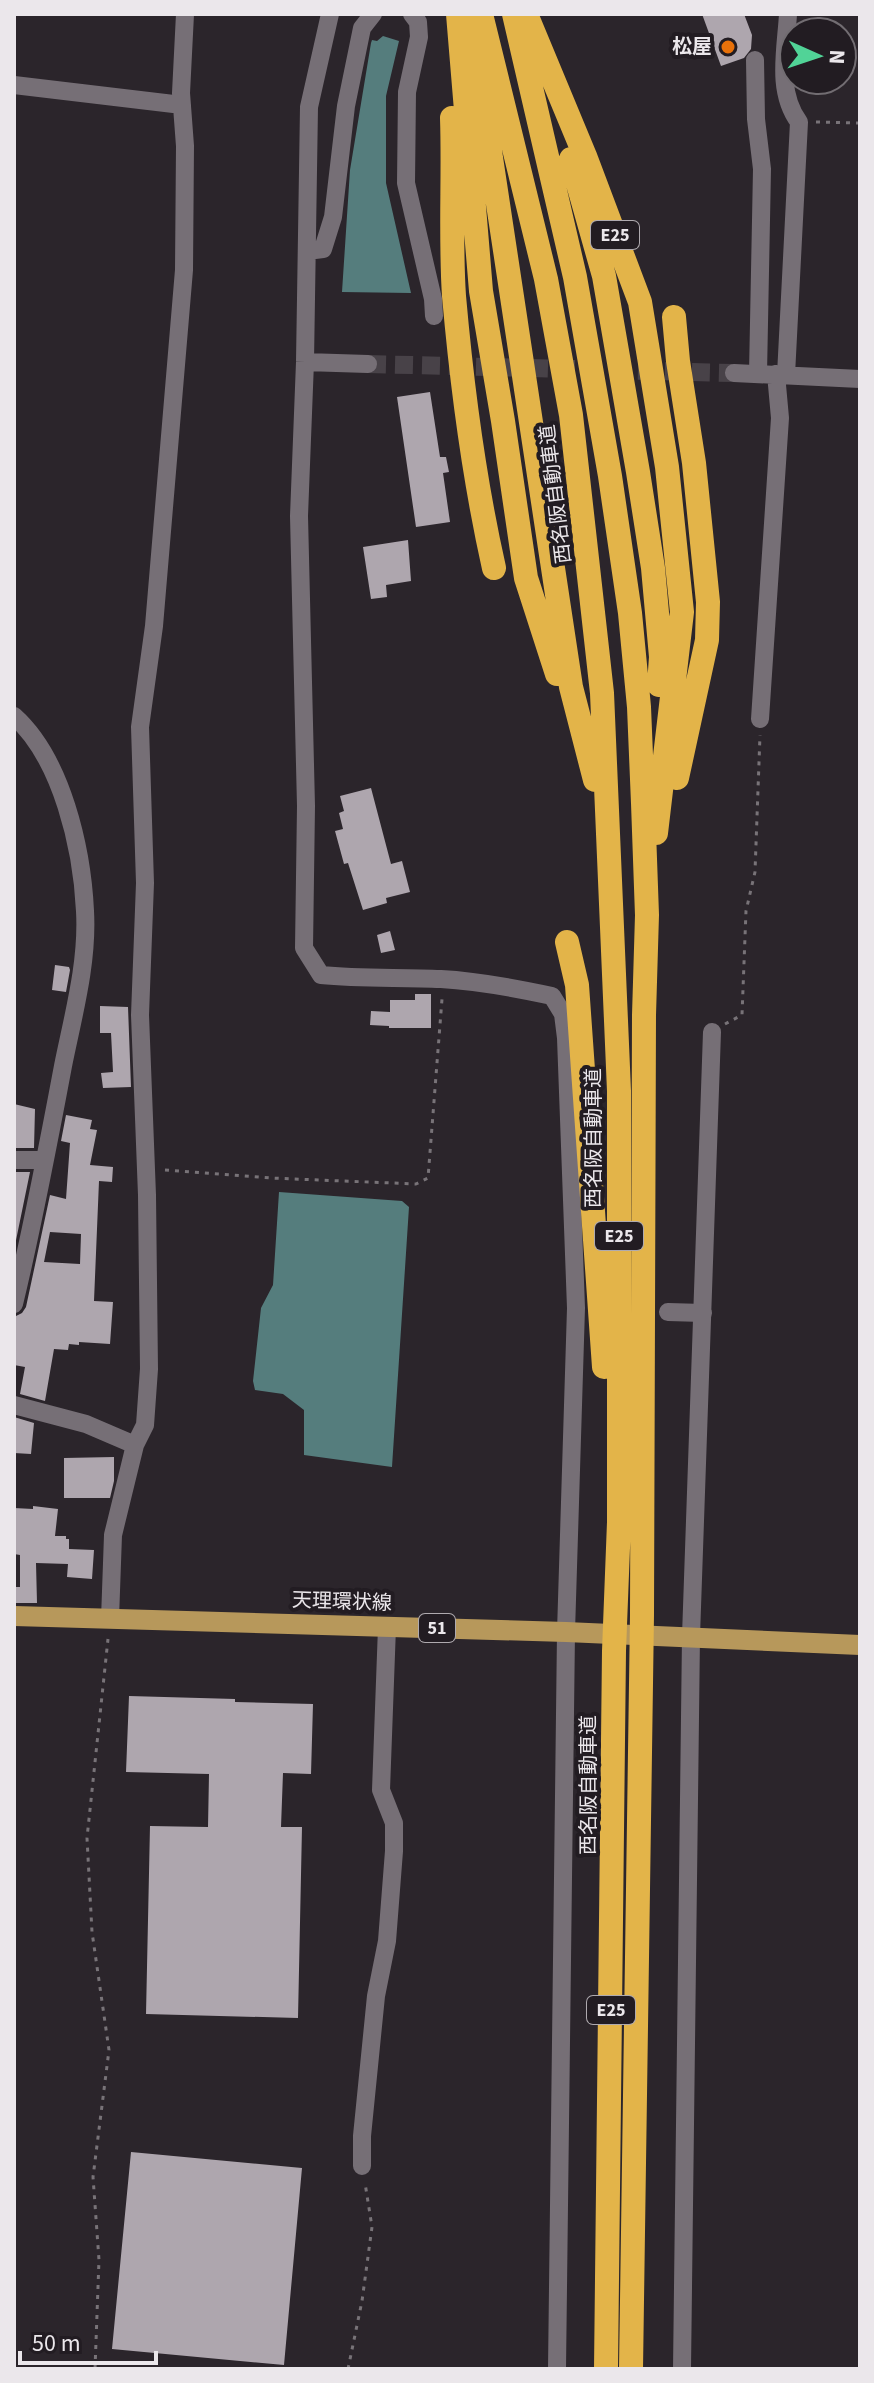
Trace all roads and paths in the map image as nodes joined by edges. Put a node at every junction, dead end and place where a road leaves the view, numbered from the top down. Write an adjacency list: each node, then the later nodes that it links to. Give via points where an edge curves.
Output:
1 (185, 14): 11 (street)
2 (330, 14): 14 (street, via 309,107)
3 (373, 14): 14 (street, via 362,28 346,106 333,217 323,249)
4 (412, 14): 15 (street, via 419,37 407,92 406,183)
5 (456, 14): 22 (highway, via 466,150 467,291 496,520); 25 (highway, E25, via 494,287 559,679)
6 (475, 14): 25 (highway, E25, via 571,687); 26 (highway, 西名阪自動車道 / E25, via 546,279 571,415 602,693)
7 (520, 14): 27 (highway, E25, via 592,293 644,589 652,678); 27 (highway, E25, via 585,156 640,302 667,467 682,612)
8 (788, 14): 12 (street, via 784,89)
9 (755, 60): 20 (street)
10 (14, 85): 11 (street)
11 (182, 105): 33 (street, via 184,270 154,626 140,727)
12 (799, 122): 13 (path); 20 (street)
13 (860, 123)
14 (307, 251): 17 (street)
15 (434, 316)
16 (674, 317): 27 (highway, via 666,364 692,606)
17 (305, 362): 18 (street); 29 (street, via 299,516 304,948 321,975)
18 (368, 364)
19 (734, 373): 20 (street)
20 (773, 374): 21 (street); 24 (street, via 780,418)
21 (860, 379)
22 (494, 568)
23 (14, 716): 32 (street, via 29,729 58,783 75,833 85,911 82,968)
24 (760, 719): 30 (path, via 755,872 746,911 742,1015)
25 (591, 759): 26 (highway, E25)
26 (611, 857): 40 (highway, 西名阪自動車道 / E25, via 619,1091)
27 (647, 915): 52 (highway, E25)
28 (567, 942): 40 (highway, via 577,985 604,1358 606,1497)
29 (443, 979): 33 (path, via 428,1178 416,1184); 44 (street, via 552,996 563,1014 580,1309)
30 (712, 1032): 37 (street)
31 (14, 1160): 32 (street)
32 (45, 1160): 34 (street)
33 (146, 1168): 39 (street, via 149,1369 145,1425)
34 (17, 1276): 35 (street)
35 (14, 1304)
36 (668, 1312): 37 (street)
37 (703, 1313): 45 (street)
38 (14, 1405): 39 (street, via 86,1424)
39 (135, 1445): 42 (street, via 113,1535)
40 (619, 1522): 51 (highway, 西名阪自動車道 / E25)
41 (14, 1616): 42 (main road, 天理環状線 / 51)
42 (110, 1619): 43 (main road, 天理環状線 / 51); 48 (path, via 87,1838 92,1932 109,2050 93,2177 99,2260)
43 (387, 1627): 44 (main road, 天理環状線 / 51); 47 (street, via 381,1790 394,1823 394,1851)
44 (566, 1632): 45 (main road, 天理環状線 / 51); 50 (street)
45 (691, 1636): 46 (main road, 天理環状線 / 51); 53 (street)
46 (860, 1645)
47 (362, 2166): 49 (path, via 372,2227)
48 (95, 2369)
49 (348, 2369)
50 (557, 2369)
51 (606, 2369)
52 (631, 2369)
53 (682, 2369)

